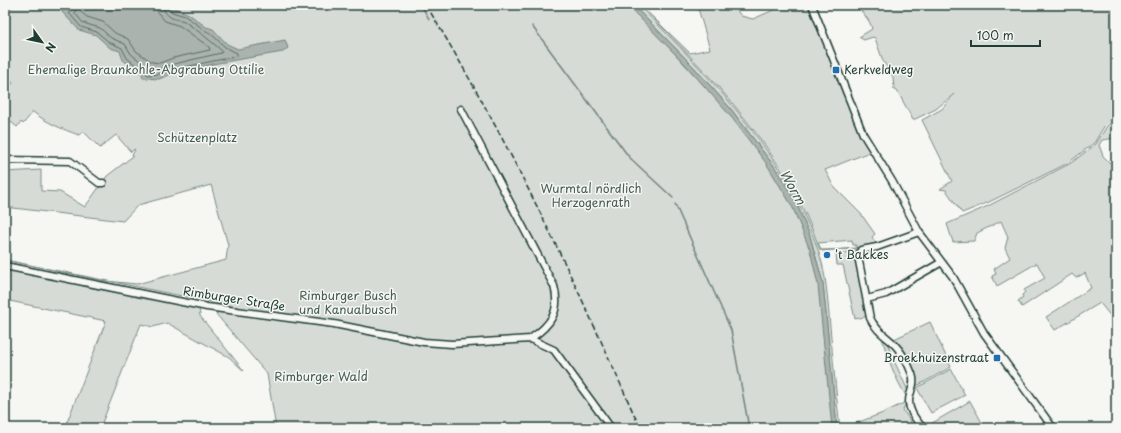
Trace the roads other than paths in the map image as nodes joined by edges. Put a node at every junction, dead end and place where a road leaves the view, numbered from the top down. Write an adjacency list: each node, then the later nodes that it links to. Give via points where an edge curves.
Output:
1 (812, 5): 5 (street, via 861,129)
2 (461, 109): 9 (street, via 554,286 557,300 554,312 545,327)
3 (5, 160): 4 (street, via 66,161)
4 (103, 182)
5 (918, 232): 6 (street); 8 (street, via 860,251 858,256)
6 (940, 263): 8 (street, via 886,294); 12 (street, via 953,278 984,333)
7 (5, 266): 9 (street, Rimburger Straße, via 207,307 334,324 424,342 452,344)
8 (867, 299): 11 (street, via 872,323 895,345 910,369 913,381 909,398 910,407)
9 (530, 339): 10 (street, Rimburger Straße, via 554,350)
10 (611, 428)
11 (923, 428)
12 (1053, 428)

